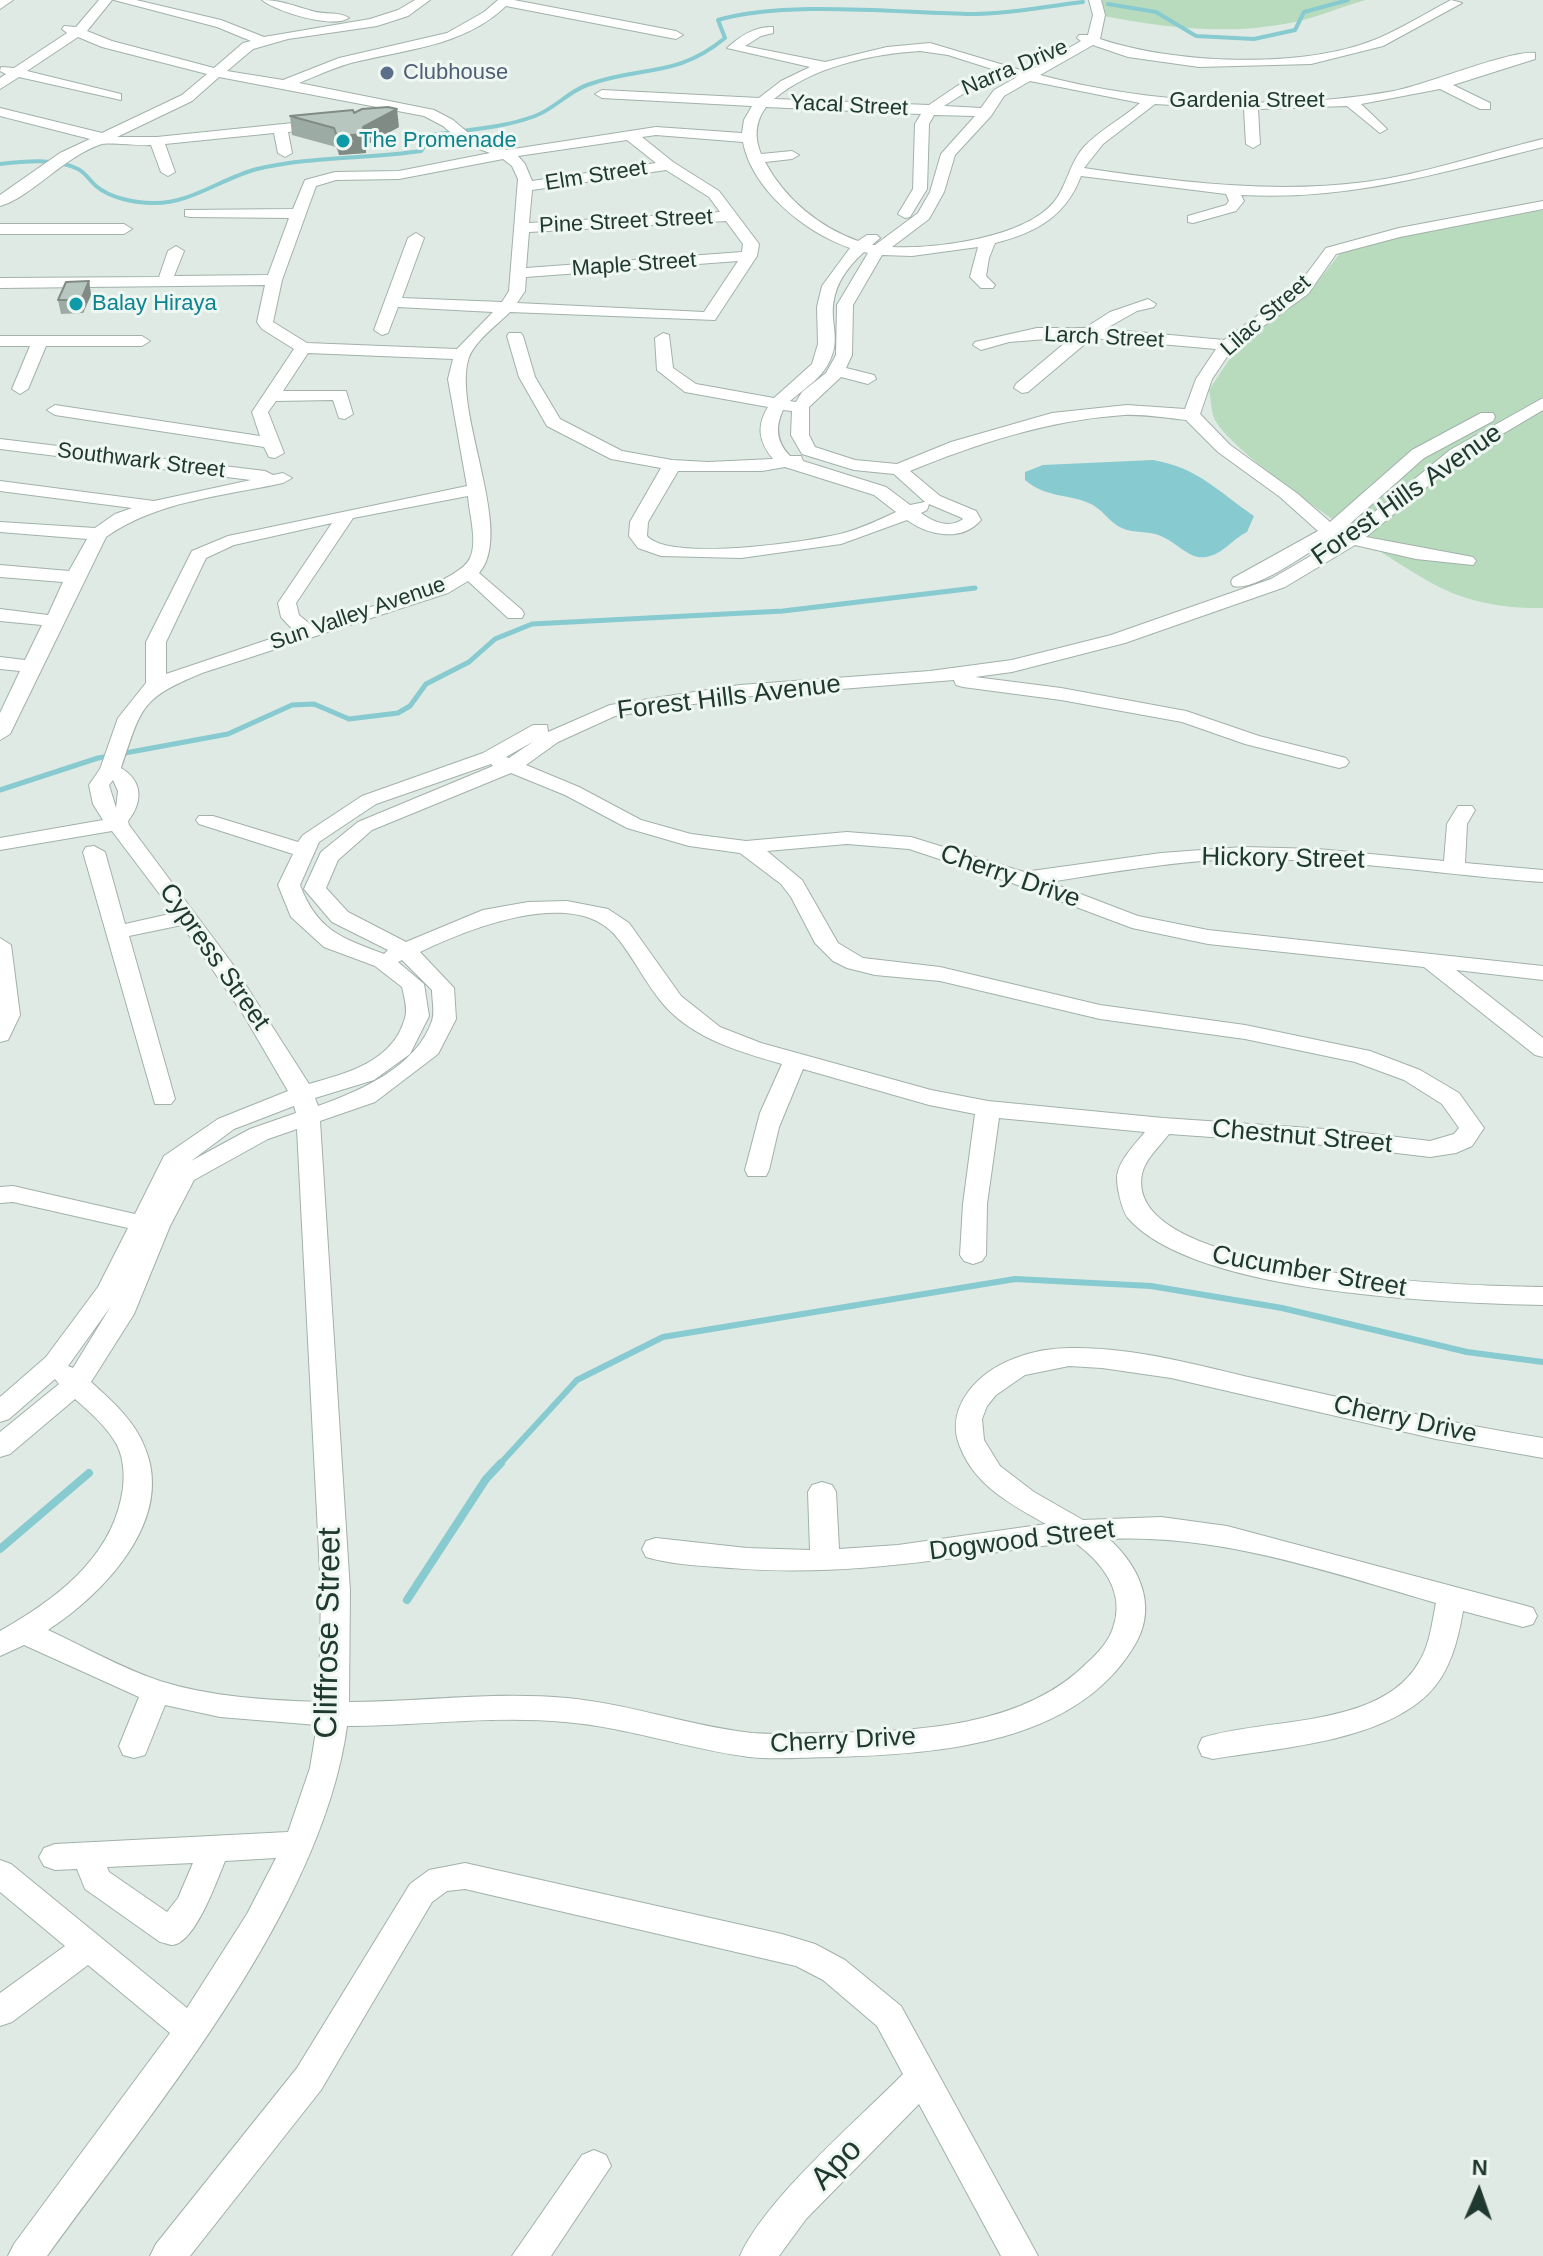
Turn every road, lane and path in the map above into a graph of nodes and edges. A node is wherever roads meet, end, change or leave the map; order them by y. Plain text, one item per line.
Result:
1 (7, 0) edge
2 (92, 0) edge
3 (106, 0) edge
4 (120, 0) edge
5 (268, 0) edge
6 (424, 0) edge
7 (1095, 0) edge
8 (505, 1) edge
9 (1456, 3) dead end
10 (0, 5) edge
11 (388, 18) junction
12 (74, 30) junction
13 (768, 30) dead end
14 (676, 35) dead end
15 (1091, 37) junction
16 (262, 41) junction
17 (1530, 56) dead end
18 (824, 66) junction
19 (1009, 70) junction
20 (8, 72) edge
21 (217, 73) junction
22 (1031, 76) junction
23 (1440, 83) junction
24 (285, 84) junction
25 (0, 85) edge
26 (602, 94) dead end
27 (116, 97) dead end
28 (1151, 100) junction
29 (1349, 100) junction
30 (763, 104) junction
31 (1251, 106) junction
32 (1485, 106) dead end
33 (419, 110) junction
34 (0, 112) edge
35 (930, 112) junction
36 (986, 113) junction
37 (387, 119) edge
38 (341, 123) edge
39 (280, 128) junction
40 (1380, 129) dead end
41 (629, 134) junction
42 (101, 138) junction
43 (749, 138) junction
44 (157, 141) junction
45 (1543, 143) edge
46 (1253, 144) dead end
47 (285, 153) dead end
48 (506, 154) junction
49 (792, 155) dead end
50 (754, 159) junction
51 (668, 165) junction
52 (1076, 171) junction
53 (168, 172) dead end
54 (524, 187) junction
55 (1232, 192) junction
56 (0, 202) edge
57 (1543, 205) edge
58 (190, 213) dead end
59 (297, 214) junction
60 (730, 216) junction
61 (1193, 219) dead end
62 (522, 228) junction
63 (0, 229) edge
64 (124, 229) dead end
65 (416, 238) dead end
66 (989, 241) junction
67 (860, 247) junction
68 (176, 251) dead end
69 (877, 251) junction
70 (749, 256) junction
71 (519, 273) junction
72 (274, 280) junction
73 (165, 281) junction
74 (0, 283) edge
75 (987, 285) dead end
76 (391, 302) junction
77 (1148, 304) dead end
78 (507, 307) junction
79 (382, 330) dead end
80 (1088, 334) junction
81 (515, 336) dead end
82 (663, 338) dead end
83 (0, 341) edge
84 (40, 341) junction
85 (142, 341) dead end
86 (981, 345) dead end
87 (1227, 345) junction
88 (303, 348) junction
89 (462, 354) junction
90 (836, 370) junction
91 (868, 379) dead end
92 (1022, 388) dead end
93 (20, 389) dead end
94 (1543, 389) edge
95 (270, 396) junction
96 (1521, 399) junction
97 (1543, 403) edge
98 (778, 404) junction
99 (801, 407) junction
100 (55, 410) dead end
101 (345, 414) dead end
102 (1191, 415) junction
103 (273, 443) junction
104 (0, 444) edge
105 (817, 455) junction
106 (787, 462) junction
107 (672, 465) junction
108 (870, 467) junction
109 (903, 474) junction
110 (283, 478) junction
111 (848, 481) junction
112 (0, 486) edge
113 (476, 489) junction
114 (880, 491) junction
115 (934, 500) junction
116 (155, 506) junction
117 (907, 513) junction
118 (347, 514) junction
119 (0, 527) edge
120 (1331, 531) junction
121 (99, 534) junction
122 (1353, 539) junction
123 (1467, 561) dead end
124 (0, 571) edge
125 (469, 573) junction
126 (75, 577) junction
127 (515, 614) dead end
128 (0, 615) edge
129 (55, 621) junction
130 (307, 632) junction
131 (0, 663) edge
132 (32, 667) junction
133 (925, 671) junction
134 (156, 685) junction
135 (5, 711) edge
136 (0, 734) edge
137 (114, 757) junction
138 (490, 757) junction
139 (1339, 762) dead end
140 (511, 766) junction
141 (1465, 810) dead end
142 (206, 820) dead end
143 (118, 822) junction
144 (0, 846) edge
145 (746, 847) junction
146 (305, 851) junction
147 (94, 852) dead end
148 (1454, 869) junction
149 (1543, 876) edge
150 (1023, 879) junction
151 (188, 917) junction
152 (118, 932) junction
153 (0, 945) edge
154 (405, 950) junction
155 (383, 961) junction
156 (1430, 961) junction
157 (1543, 973) edge
158 (0, 1035) edge
159 (1543, 1050) edge
160 (796, 1059) junction
161 (163, 1099) dead end
162 (306, 1104) junction
163 (988, 1109) junction
164 (1163, 1126) junction
165 (757, 1170) dead end
166 (0, 1195) edge
167 (140, 1223) junction
168 (973, 1255) dead end
169 (1543, 1296) edge
170 (55, 1364) junction
171 (76, 1384) junction
172 (0, 1412) edge
173 (0, 1447) edge
174 (1543, 1448) edge
175 (822, 1492) dead end
176 (1080, 1530) junction
177 (656, 1549) dead end
178 (825, 1561) junction
179 (1451, 1597) junction
180 (1523, 1616) dead end
181 (12, 1638) edge
182 (156, 1691) junction
183 (332, 1714) junction
184 (134, 1746) dead end
185 (1213, 1747) dead end
186 (297, 1844) junction
187 (215, 1848) junction
188 (88, 1856) junction
189 (55, 1857) dead end
190 (0, 1873) edge
191 (89, 1946) junction
192 (0, 2012) edge
193 (189, 2029) junction
194 (921, 2079) junction
195 (594, 2166) dead end
196 (26, 2256) edge
197 (168, 2256) edge
198 (530, 2256) edge
199 (758, 2256) edge
200 (1020, 2256) edge

1 - 10 street
2 - 12 street
3 - 12 street
4 - 16 street
5 - 11 street
6 - 11 street
7 - 15 street, Narra Drive
8 - 14 street
8 - 24 street
9 - 15 street
11 - 16 street
12 - 20 street
12 - 21 street
13 - 18 street
15 - 19 street, Narra Drive
15 - 22 street, Narra Drive
16 - 21 street
17 - 23 street, Gardenia Street
18 - 19 street, Gardenia Street
18 - 30 street
19 - 22 street, Gardenia Street
19 - 35 street, Narra Drive
20 - 25 street
20 - 27 street
21 - 24 street
21 - 42 street
22 - 28 street, Gardenia Street
22 - 36 street, Narra Drive
23 - 29 street, Gardenia Street
23 - 32 street
24 - 33 street
26 - 30 street, Yacal Street
28 - 31 street, Gardenia Street
28 - 52 street
29 - 31 street, Gardenia Street
29 - 40 street
30 - 35 street, Yacal Street
30 - 43 street
31 - 46 street
33 - 37 street
33 - 48 street
34 - 42 street
35 - 36 street, Yacal Street
35 - 67 street
36 - 69 street, Narra Drive
38 - 39 street
39 - 44 street
39 - 47 street
41 - 43 street
41 - 48 street
41 - 51 street
42 - 44 street
42 - 56 street
43 - 50 street
44 - 53 street
45 - 55 street
48 - 54 street
48 - 59 street
49 - 50 street
50 - 67 street
51 - 54 street, Elm Street
51 - 60 street
52 - 55 street
52 - 66 street
54 - 62 street
55 - 61 street
57 - 87 street, Lilac Street
58 - 59 street
59 - 72 street
60 - 62 street, Pine Street Street
60 - 70 street
62 - 71 street
63 - 64 street
65 - 76 street
66 - 69 street
66 - 75 street
67 - 69 street
67 - 98 street
68 - 73 street
69 - 90 street, Narra Drive
70 - 71 street, Maple Street
70 - 78 street
71 - 78 street
72 - 73 street
72 - 88 street
73 - 74 street
76 - 78 street
76 - 79 street
77 - 80 street
78 - 89 street
80 - 86 street, Larch Street
80 - 87 street, Larch Street
80 - 92 street
81 - 107 street
82 - 98 street
83 - 84 street
84 - 85 street
84 - 93 street
87 - 102 street, Lilac Street
88 - 89 street
88 - 95 street
89 - 113 street, Sun Valley Avenue
90 - 91 street
90 - 99 street
94 - 96 street, Forest Hills Avenue
95 - 101 street
95 - 103 street
96 - 97 street
96 - 120 street, Forest Hills Avenue
97 - 122 street, Forest Hills Avenue
98 - 99 street
98 - 106 street
99 - 105 street
100 - 103 street
102 - 109 street
102 - 120 street
103 - 110 street
104 - 110 street, Southwark Street
105 - 106 street
105 - 108 street
106 - 107 street
106 - 111 street
107 - 117 street
108 - 109 street
108 - 111 street
109 - 114 street
109 - 115 street
110 - 116 street
111 - 114 street
112 - 116 street
113 - 118 street
113 - 125 street, Sun Valley Avenue
114 - 117 street
115 - 117 street
115 - 117 street
116 - 121 street
118 - 130 street
118 - 134 street
119 - 121 street
120 - 122 street
120 - 133 street, Forest Hills Avenue
121 - 126 street
122 - 123 street
122 - 133 street, Forest Hills Avenue
124 - 126 street
125 - 127 street
125 - 130 street, Sun Valley Avenue
126 - 129 street
128 - 129 street
129 - 132 street
130 - 134 street, Sun Valley Avenue
131 - 132 street
132 - 135 street
133 - 138 street, Forest Hills Avenue
133 - 139 street
133 - 140 street, Forest Hills Avenue
134 - 137 street
135 - 136 street
137 - 143 street
137 - 143 street
138 - 140 street, Cherry Drive
138 - 146 street, Forest Hills Avenue
140 - 145 street, Cherry Drive
140 - 154 street, Forest Hills Avenue
141 - 148 street
142 - 146 street
143 - 144 street
143 - 151 street, Cypress Street
145 - 150 street, Cherry Drive
145 - 164 street, Chestnut Street
146 - 155 street, Forest Hills Avenue
147 - 152 street
148 - 149 street, Hickory Street
148 - 150 street, Hickory Street
150 - 156 street, Cherry Drive
151 - 152 street
151 - 162 street, Cypress Street
152 - 161 street
153 - 158 street
154 - 155 street, Chestnut Street
154 - 160 street, Chestnut Street
154 - 162 street, Forest Hills Avenue
155 - 162 street, Forest Hills Avenue
156 - 157 street, Cherry Drive
156 - 159 street
160 - 163 street, Chestnut Street
160 - 165 street
162 - 167 street, Forest Hills Avenue
162 - 171 street, Forest Hills Avenue
162 - 183 street, Cliffrose Street
163 - 164 street, Chestnut Street
163 - 168 street
164 - 169 street, Cucumber Street
166 - 167 street
167 - 170 street, Forest Hills Avenue
170 - 171 street
170 - 172 street, Forest Hills Avenue
171 - 173 street, Forest Hills Avenue
171 - 181 street
174 - 176 street, Cherry Drive
175 - 178 street
176 - 178 street, Dogwood Street
176 - 179 street, Dogwood Street
176 - 183 street, Cherry Drive
177 - 178 street, Dogwood Street
179 - 180 street, Dogwood Street
179 - 185 street
181 - 182 street, Cherry Drive
182 - 183 street, Cherry Drive
182 - 184 street
183 - 186 street, Cliffrose Street
186 - 187 street
186 - 193 street, Cliffrose Street
187 - 188 street
187 - 188 street
188 - 189 street
190 - 191 street
191 - 192 street
191 - 193 street
193 - 196 street, Cliffrose Street
194 - 197 street
194 - 199 street, Apo
194 - 200 street
195 - 198 street

